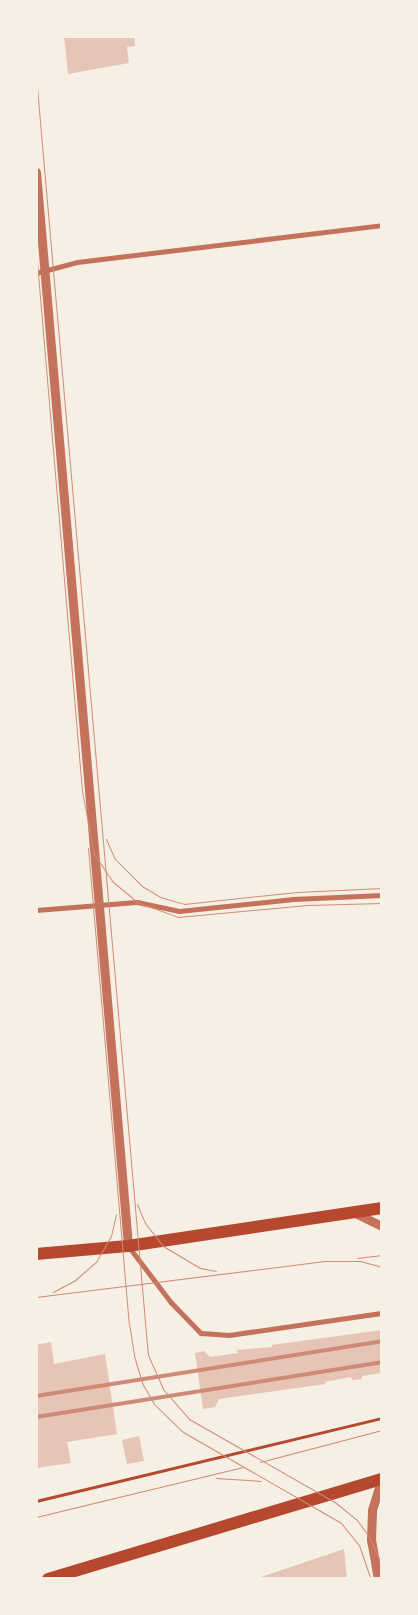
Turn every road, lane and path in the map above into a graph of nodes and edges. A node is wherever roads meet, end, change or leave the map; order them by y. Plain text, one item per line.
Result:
1 (36, 172) edge
2 (382, 225) edge
3 (41, 271) edge
4 (382, 895) edge
5 (99, 905) junction
6 (36, 910) edge
7 (382, 1208) edge
8 (353, 1212) junction
9 (382, 1226) edge
10 (128, 1246) junction
11 (36, 1254) edge
12 (382, 1313) edge
13 (382, 1418) edge
14 (381, 1479) edge
15 (36, 1502) edge
16 (48, 1579) edge
17 (378, 1579) edge

1 - 3 street
2 - 3 street
3 - 5 street
4 - 5 street
5 - 6 street
5 - 10 street
7 - 8 main road
8 - 9 street
8 - 10 main road
10 - 11 main road
10 - 12 street
13 - 15 path
14 - 16 main road
14 - 17 street

